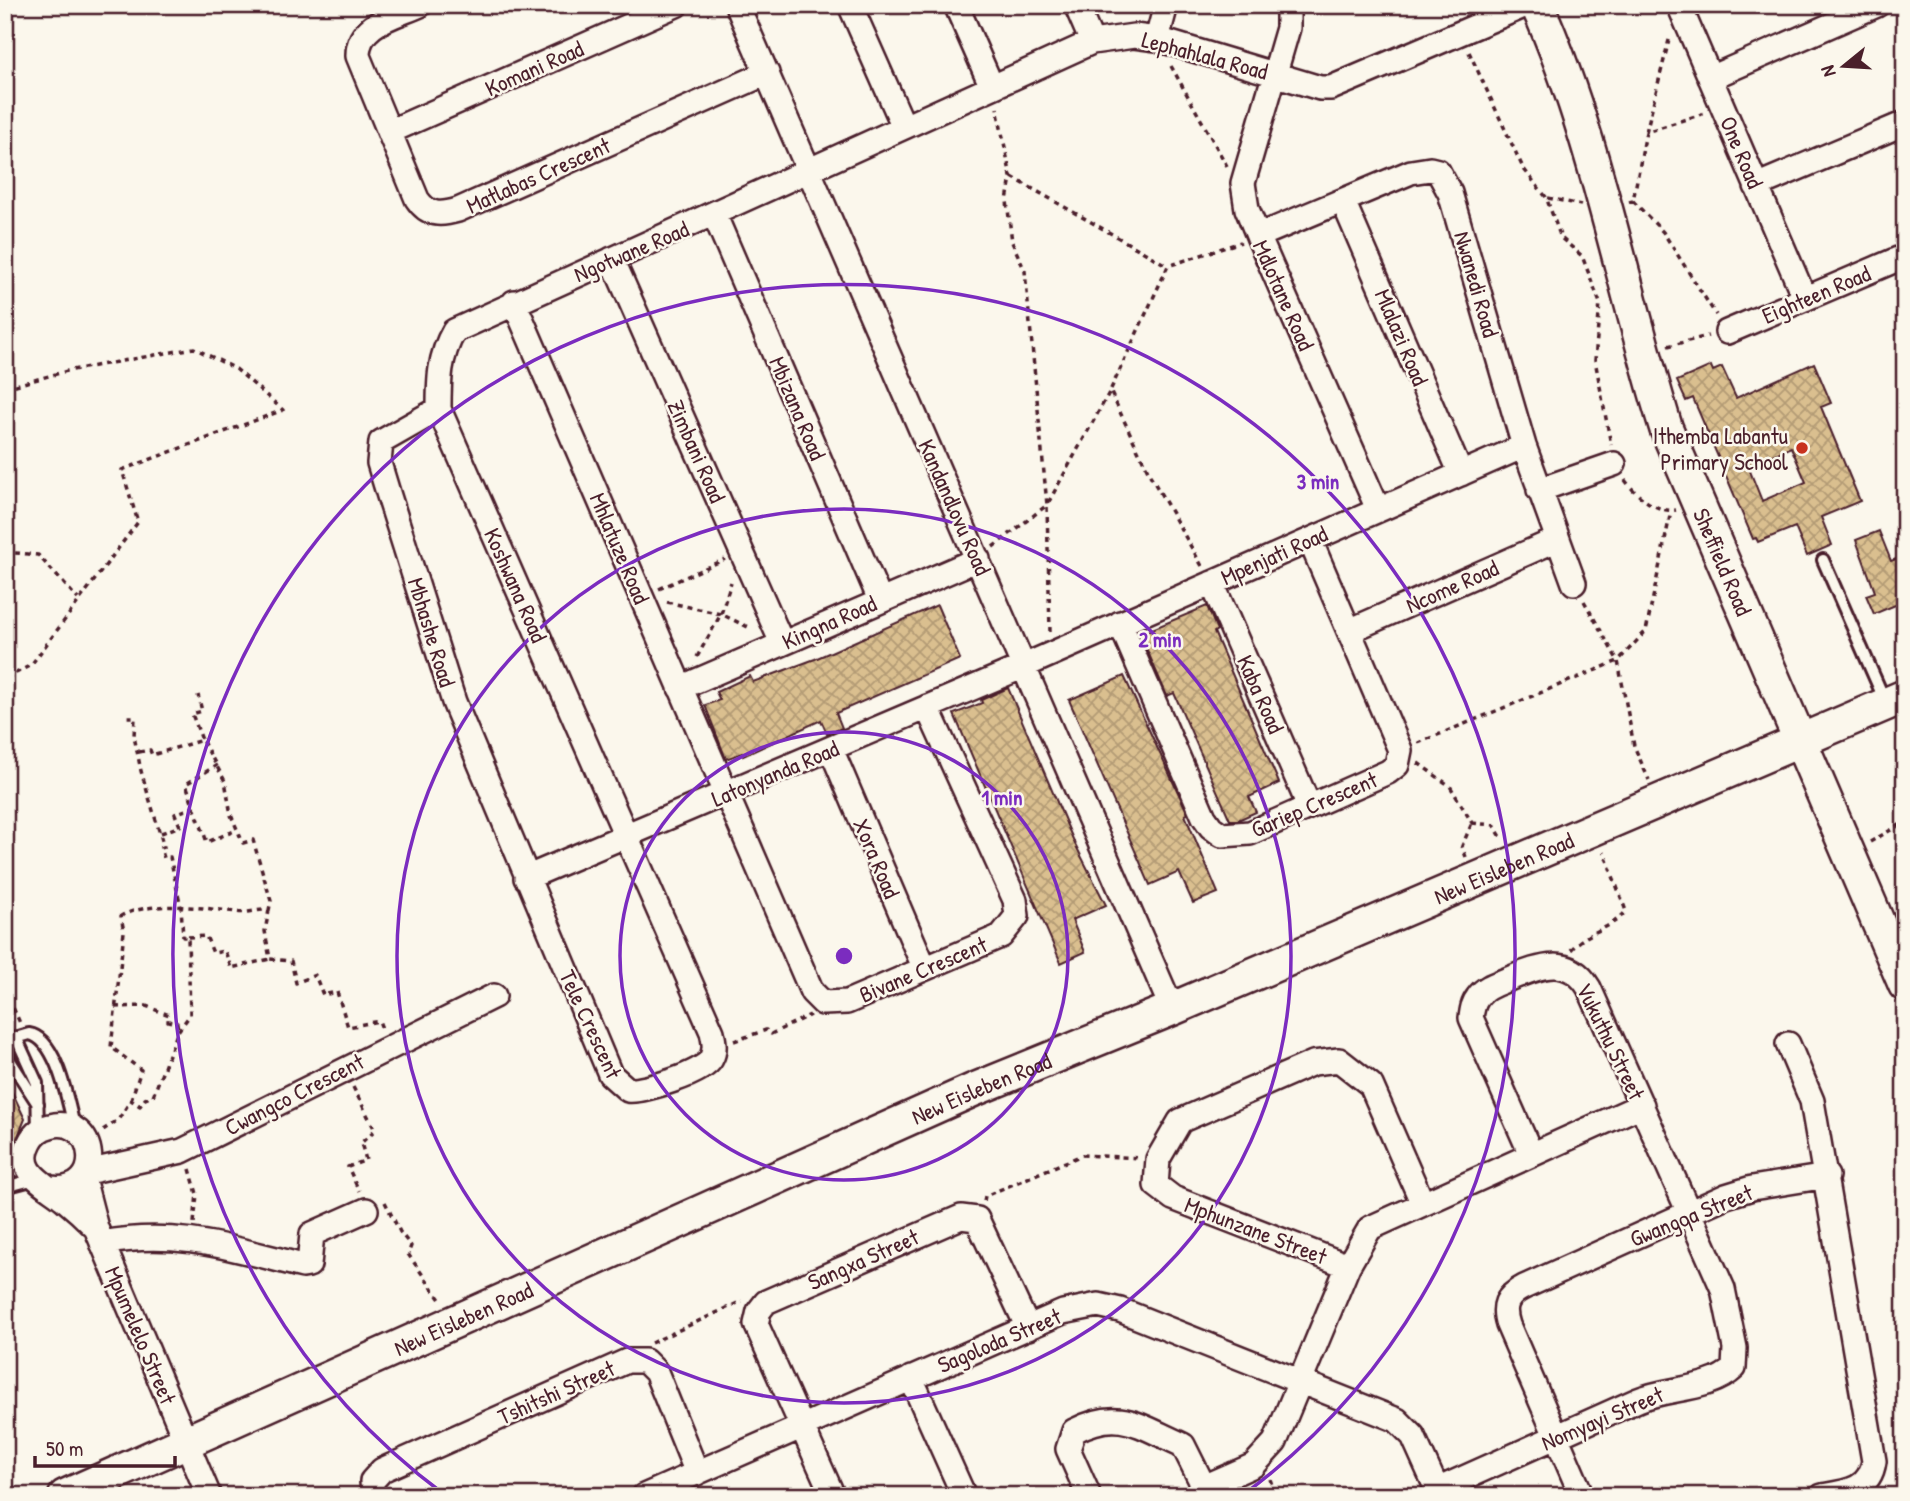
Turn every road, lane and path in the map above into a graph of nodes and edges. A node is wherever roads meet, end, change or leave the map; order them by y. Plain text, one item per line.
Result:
1 (420, 5) edge
2 (676, 5) edge
3 (737, 5) edge
4 (850, 5) edge
5 (956, 5) edge
6 (1076, 5) edge
7 (1166, 5) edge
8 (1288, 5) edge
9 (1526, 5) edge
10 (1537, 5) edge
11 (1877, 5) edge
12 (1482, 14) edge
13 (1682, 14) edge
14 (1460, 35) junction
15 (1157, 39) junction
16 (1092, 42) junction
17 (767, 73) junction
18 (1275, 74) junction
19 (1710, 78) junction
20 (992, 87) junction
21 (1905, 123) edge
22 (904, 127) junction
23 (391, 131) junction
24 (1646, 132) junction
25 (809, 172) junction
26 (1011, 177) junction
27 (1756, 186) junction
28 (1244, 195) junction
29 (1546, 197) junction
30 (1343, 201) junction
31 (1619, 205) junction
32 (715, 216) junction
33 (1258, 236) junction
34 (1905, 256) edge
35 (612, 259) junction
36 (1168, 266) junction
37 (1805, 299) junction
38 (514, 302) junction
39 (453, 331) joint
40 (1727, 331) junction
41 (1643, 353) junction
42 (5, 388) edge
43 (1110, 391) junction
44 (439, 409) junction
45 (1524, 446) junction
46 (1614, 464) junction
47 (1461, 474) junction
48 (1539, 490) junction
49 (1047, 505) junction
50 (1378, 509) junction
51 (1310, 540) junction
52 (1556, 540) junction
53 (5, 552) edge
54 (741, 552) junction
55 (978, 559) junction
56 (1823, 560) dead end
57 (1212, 583) junction
58 (1574, 583) joint
59 (641, 597) junction
60 (78, 600) junction
61 (880, 600) junction
62 (721, 614) junction
63 (1120, 623) junction
64 (1349, 631) junction
65 (782, 643) junction
66 (1051, 654) junction
67 (1618, 661) junction
68 (1024, 666) junction
69 (5, 679) edge
70 (680, 688) junction
71 (198, 695) dead end
72 (1895, 700) edge
73 (927, 707) junction
74 (127, 717) dead end
75 (202, 740) junction
76 (1800, 742) junction
77 (831, 749) junction
78 (1400, 750) junction
79 (139, 752) junction
80 (217, 765) junction
81 (727, 793) junction
82 (1658, 801) junction
83 (1310, 806) junction
84 (194, 807) junction
85 (1905, 821) edge
86 (1472, 823) junction
87 (1594, 827) junction
88 (237, 830) junction
89 (161, 833) junction
90 (625, 836) junction
91 (1847, 854) junction
92 (1515, 861) junction
93 (1475, 877) junction
94 (526, 878) junction
95 (181, 907) junction
96 (270, 910) junction
97 (188, 937) junction
98 (270, 959) junction
99 (1559, 965) junction
100 (924, 967) junction
101 (1905, 985) edge
102 (5, 990) edge
103 (494, 996) dead end
104 (831, 1005) junction
105 (114, 1006) junction
106 (1172, 1009) junction
107 (178, 1031) junction
108 (15, 1037) edge
109 (715, 1044) junction
110 (1788, 1044) dead end
111 (390, 1046) junction
112 (5, 1053) edge
113 (345, 1068) junction
114 (131, 1100) junction
115 (38, 1104) junction
116 (1642, 1105) junction
117 (80, 1134) junction
118 (33, 1139) junction
119 (182, 1151) junction
120 (1531, 1154) junction
121 (1158, 1159) junction
122 (5, 1168) edge
123 (85, 1175) junction
124 (1826, 1176) junction
125 (43, 1184) junction
126 (5, 1187) edge
127 (1422, 1202) junction
128 (366, 1210) junction
129 (1690, 1213) junction
130 (977, 1219) junction
131 (99, 1236) junction
132 (192, 1238) junction
133 (1348, 1266) junction
134 (759, 1311) junction
135 (457, 1322) junction
136 (1028, 1328) junction
137 (645, 1361) junction
138 (911, 1378) junction
139 (1302, 1380) junction
140 (802, 1426) junction
141 (1556, 1436) junction
142 (186, 1443) junction
143 (697, 1473) junction
144 (669, 1491) edge
145 (1203, 1492) edge
146 (1438, 1493) edge
147 (65, 1496) edge
148 (209, 1496) edge
149 (373, 1496) edge
150 (643, 1496) edge
151 (833, 1496) edge
152 (964, 1496) edge
153 (1089, 1496) edge
154 (1582, 1496) edge
155 (1822, 1496) edge

1 - 23 street, Matlabas Crescent
2 - 23 street, Komani Road
3 - 17 street, Kandandlovu Road
4 - 22 street
5 - 20 street
6 - 16 street
7 - 15 street
8 - 18 street, Mdlotane Road
9 - 12 street, Lephahlala Road
10 - 31 main road, Sheffield Road
11 - 19 street
12 - 14 street, Lephahlala Road
13 - 19 street, One Road
13 - 24 path
14 - 18 street, Lephahlala Road
14 - 29 path
15 - 16 street, Lephahlala Road
15 - 18 street, Lephahlala Road
15 - 28 path
16 - 20 street, Lephahlala Road
17 - 23 street, Matlabas Crescent
17 - 25 street, Kandandlovu Road
18 - 28 street, Mdlotane Road
19 - 24 path
19 - 27 street, One Road
20 - 22 street, Lephahlala Road
20 - 26 path
21 - 27 street
22 - 25 street, Lephahlala Road
24 - 31 path
25 - 32 street, Ngotwane Road
25 - 55 street, Kandandlovu Road
26 - 36 path
26 - 49 path
27 - 37 street, One Road
28 - 33 street, Mdlotane Road
29 - 31 path
29 - 46 path
30 - 33 street, Nwanedi Road
30 - 45 street, Nwanedi Road
30 - 47 street, Mlalazi Road
31 - 40 path
31 - 41 main road, Sheffield Road
32 - 35 street, Ngotwane Road
32 - 61 street, Mbizana Road
33 - 36 path
33 - 50 street, Mdlotane Road
34 - 37 street, Eighteen Road
35 - 38 street, Ngotwane Road
35 - 54 street, Zimbani Road
36 - 43 path
37 - 40 street, Eighteen Road
38 - 39 street, Ngotwane Road
38 - 59 street, Mhlatuze Road
39 - 44 street, Koshwana Road
40 - 41 path
41 - 76 main road, Sheffield Road
42 - 60 path
43 - 49 path
43 - 57 path
44 - 90 street, Koshwana Road
44 - 94 street, Mbhashe Road
45 - 47 street, Mpenjati Road
45 - 48 street, Nwanedi Road
46 - 48 street
46 - 67 path
47 - 50 street, Mpenjati Road
48 - 52 street, Nwanedi Road
49 - 55 path
49 - 66 path
50 - 51 street, Mpenjati Road
51 - 57 street, Mpenjati Road
51 - 64 street, Gariep Crescent
52 - 58 street, Nwanedi Road
52 - 64 street, Ncome Road
53 - 60 path
54 - 59 path
54 - 62 path
54 - 65 street, Zimbani Road
55 - 61 street, Kingna Road
55 - 68 street, Kandandlovu Road
56 - 72 lane
57 - 63 street, Mpenjati Road
57 - 83 street, Kaba Road
58 - 67 path
59 - 62 path
59 - 70 street, Mhlatuze Road
60 - 69 path
61 - 65 street, Kingna Road
62 - 65 path
62 - 70 path
63 - 66 street, Mpenjati Road
63 - 83 street, Gariep Crescent
64 - 78 street, Gariep Crescent
65 - 70 street, Kingna Road
66 - 68 street, Mpenjati Road
67 - 78 path
67 - 82 path
68 - 73 street, Latonyanda Road
68 - 106 street, Kandandlovu Road
70 - 81 street, Mhlatuze Road
71 - 75 path
72 - 76 main road, New Eisleben Road
73 - 77 street, Latonyanda Road
73 - 100 street, Bivane Crescent
74 - 79 path
75 - 79 path
75 - 80 path
76 - 82 main road, New Eisleben Road
76 - 91 main road, Sheffield Road
77 - 81 street, Latonyanda Road
77 - 100 street, Xora Road
78 - 83 street, Gariep Crescent
78 - 86 path
79 - 89 path
80 - 84 path
80 - 88 path
81 - 90 street, Latonyanda Road
81 - 104 street, Bivane Crescent
82 - 87 main road, New Eisleben Road
84 - 88 path
84 - 89 path
85 - 91 path
86 - 92 path
86 - 93 path
87 - 92 main road, New Eisleben Road
87 - 99 path
88 - 96 path
89 - 95 path
90 - 94 street, Latonyanda Road
90 - 109 street
91 - 101 main road, Sheffield Road
92 - 93 main road, New Eisleben Road
93 - 106 main road, New Eisleben Road
94 - 109 street, Tele Crescent
95 - 96 path
95 - 97 path
95 - 105 path
96 - 98 path
97 - 98 path
97 - 107 path
98 - 111 path
99 - 116 street, Vukuthu Street
99 - 120 street, Vukuthu Street
100 - 104 street, Bivane Crescent
102 - 108 path
103 - 111 street, Cwangco Crescent
104 - 109 path
105 - 107 path
105 - 114 path
106 - 135 main road, New Eisleben Road
107 - 114 path
108 - 115 lane
108 - 117 lane
110 - 124 street
111 - 113 street, Cwangco Crescent
112 - 115 lane
113 - 119 street, Cwangco Crescent
113 - 128 path
114 - 117 path
115 - 118 lane
116 - 120 street
116 - 129 street, Vukuthu Street
117 - 118 street
117 - 123 street
118 - 122 lane
118 - 125 street
119 - 123 street, Cwangco Crescent
119 - 132 path
120 - 127 street
121 - 127 street
121 - 130 path
121 - 133 street, Mphunzane Street
123 - 125 street
123 - 131 street, Mpumelelo Street
124 - 129 street, Gwangqa Street
124 - 155 street
125 - 126 lane
125 - 131 street, Mpumelelo Street
127 - 133 street
128 - 132 street
128 - 135 path
129 - 141 street, Gwangqa Street
129 - 141 street, Nomyayi Street
130 - 134 street, Sangxa Street
130 - 136 street
131 - 132 street
131 - 142 street, Mpumelelo Street
133 - 139 street
134 - 137 path
134 - 140 street
135 - 142 main road, New Eisleben Road
136 - 138 street, Sagoloda Street
136 - 139 street, Sagoloda Street
137 - 143 street, Tshitshi Street
137 - 149 street, Tshitshi Street
138 - 140 street, Sagoloda Street
138 - 152 street
139 - 145 street
139 - 146 street, Sagoloda Street
140 - 143 street, Sagoloda Street
140 - 151 street
141 - 146 street, Nomyayi Street
141 - 154 street, Gwangqa Street
142 - 147 main road, New Eisleben Road
142 - 148 street, Mpumelelo Street
143 - 144 street, Sagoloda Street
144 - 150 street, Sagoloda Street
145 - 153 street

